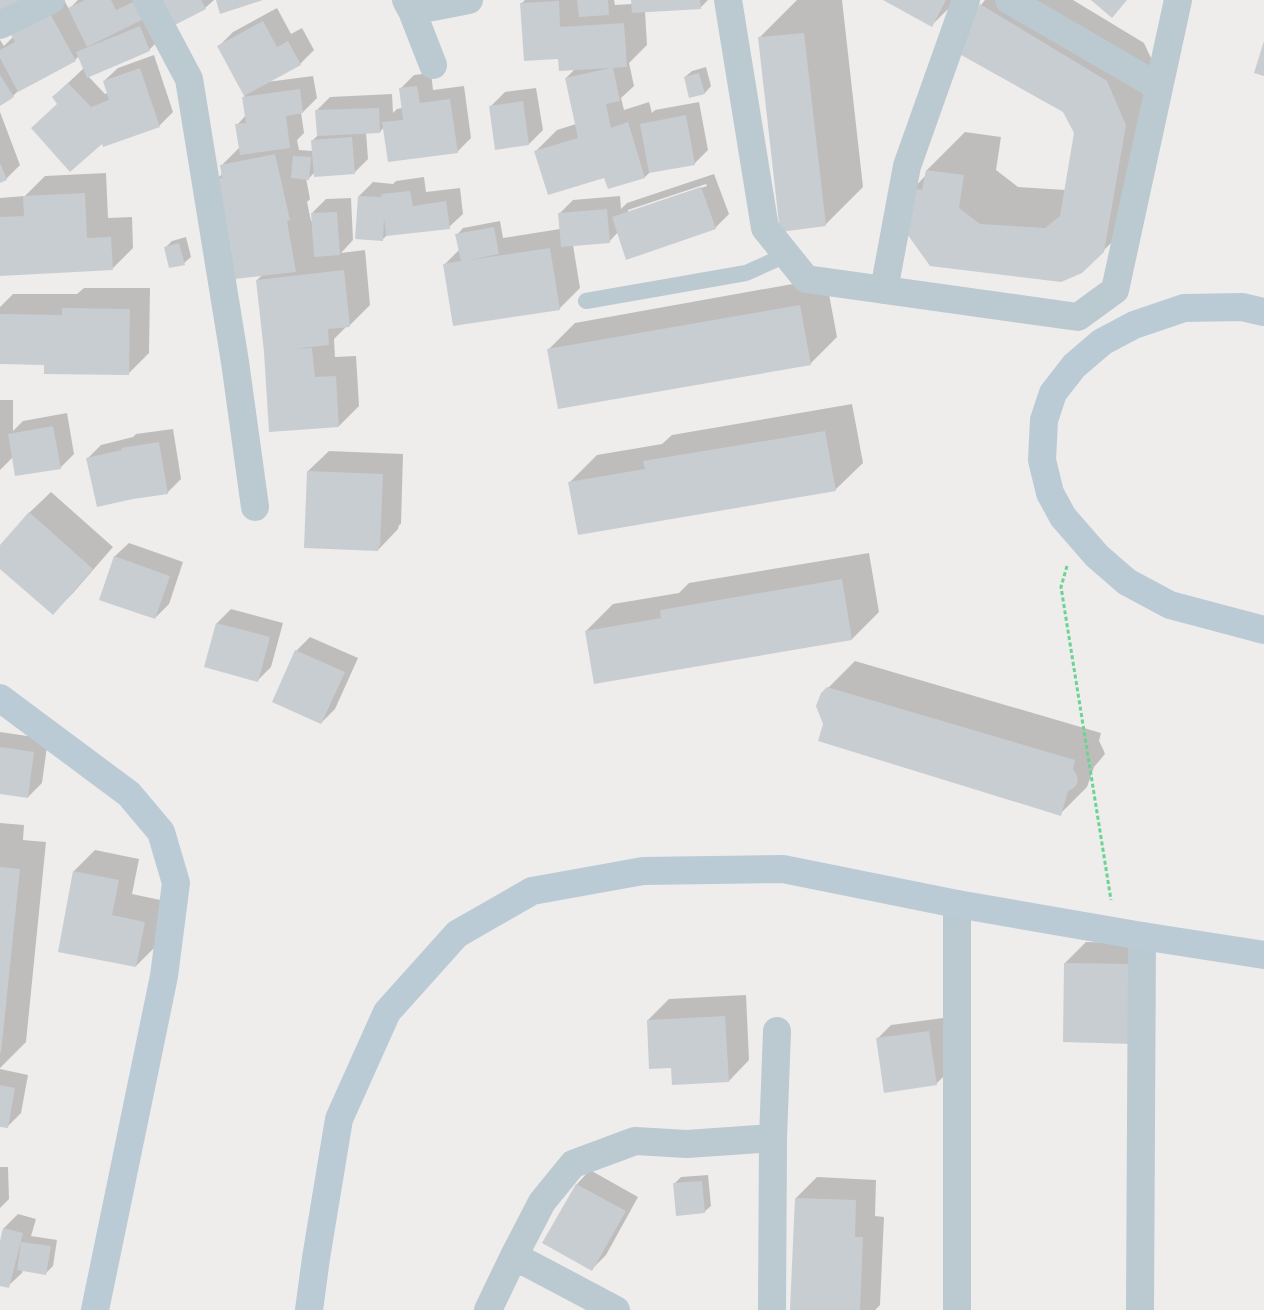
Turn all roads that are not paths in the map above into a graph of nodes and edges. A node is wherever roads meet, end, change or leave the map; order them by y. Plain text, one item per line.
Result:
1 (51, 0) edge
2 (148, 0) edge
3 (469, 0) edge
4 (728, 0) edge
5 (966, 0) edge
6 (1009, 0) edge
7 (1178, 0) edge
8 (409, 5) edge
9 (0, 25) edge
10 (433, 65) dead end
11 (1159, 87) junction
12 (786, 255) junction
13 (884, 290) junction
14 (586, 301) dead end
15 (1264, 312) edge
16 (255, 507) dead end
17 (1264, 630) edge
18 (0, 698) edge
19 (957, 904) junction
20 (1129, 934) junction
21 (1264, 955) edge
22 (777, 1031) dead end
23 (773, 1138) junction
24 (514, 1256) junction
25 (95, 1310) edge
26 (309, 1310) edge
27 (488, 1310) edge
28 (616, 1310) edge
29 (772, 1310) edge
30 (957, 1310) edge
31 (1140, 1310) edge

1 - 9 street
2 - 16 street
3 - 8 street
4 - 12 street
5 - 13 street
6 - 11 street
7 - 11 street
8 - 10 street
11 - 13 street
12 - 13 street
12 - 14 lane
15 - 17 main road
18 - 25 main road
19 - 20 main road
19 - 26 main road
19 - 30 street
20 - 21 main road
20 - 31 street
22 - 23 street
23 - 24 street
23 - 29 street
24 - 27 street
24 - 28 street

